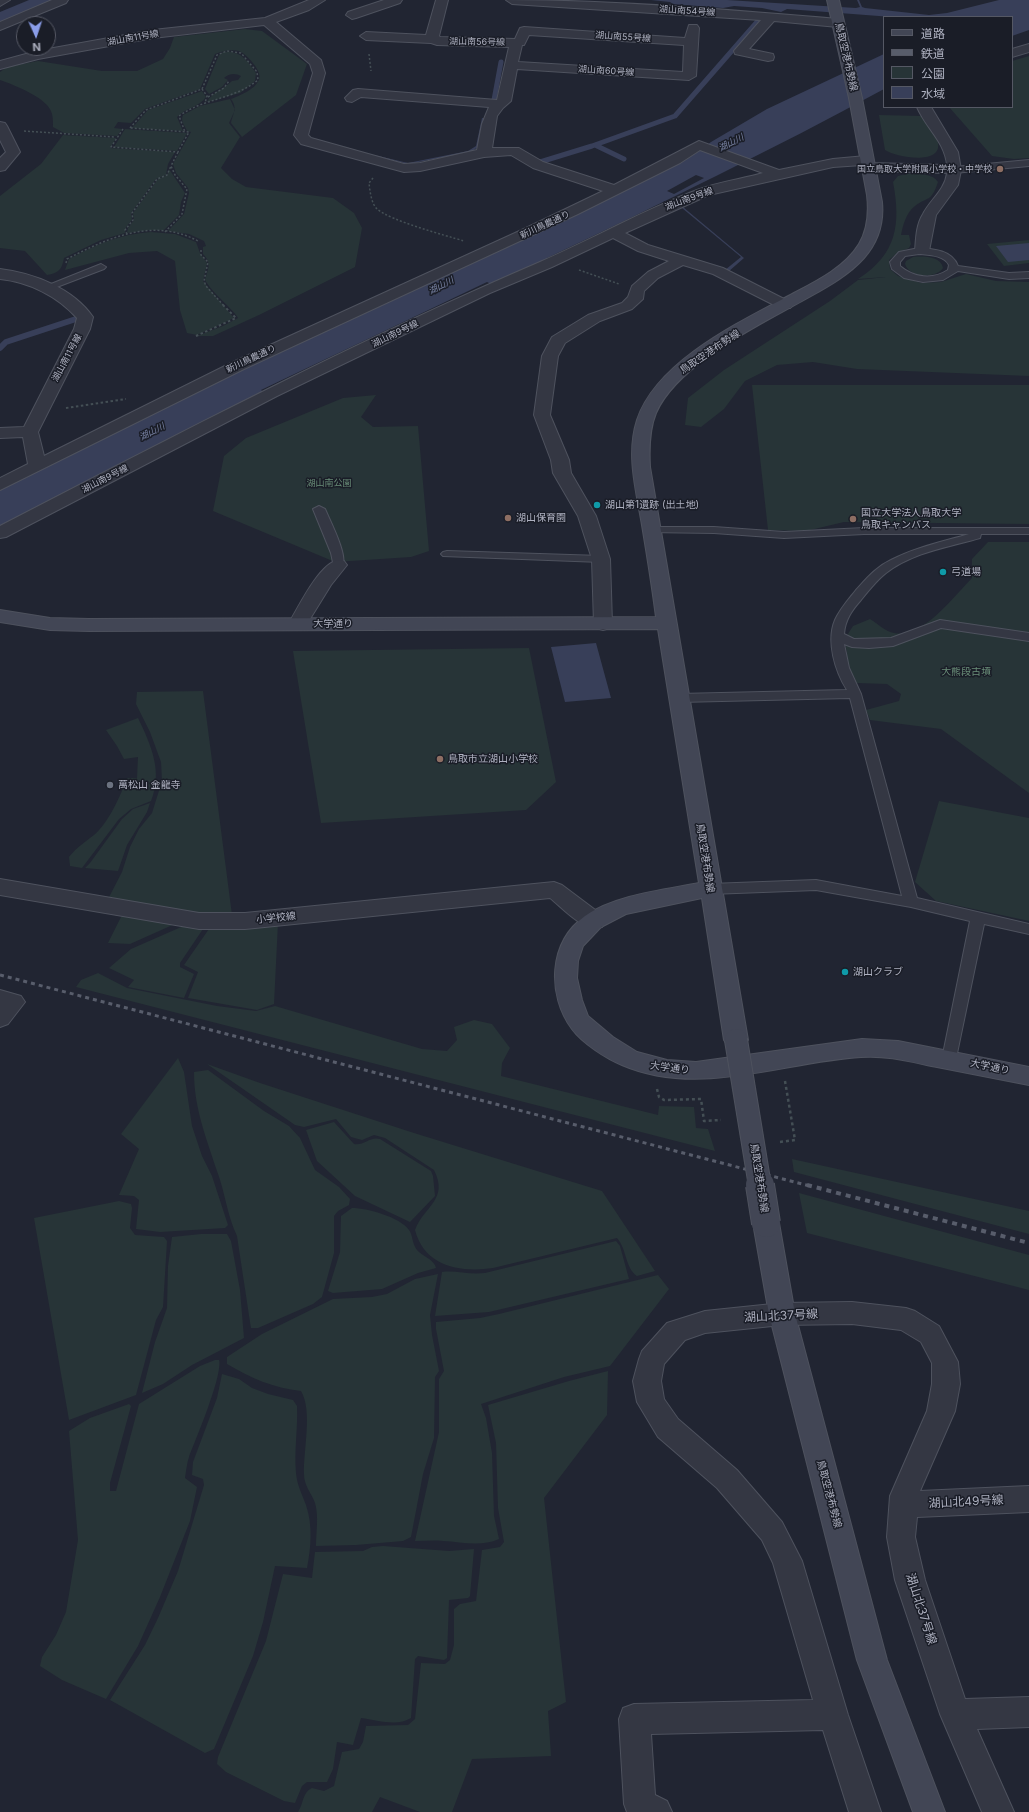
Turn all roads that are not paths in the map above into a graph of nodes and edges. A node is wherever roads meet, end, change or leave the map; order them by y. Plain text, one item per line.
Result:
1 (4, 0) edge
2 (62, 0) edge
3 (319, 0) edge
4 (396, 0) edge
5 (442, 0) edge
6 (512, 0) edge
7 (834, 0) edge
8 (534, 1) junction
9 (0, 2) edge
10 (694, 11) junction
11 (352, 15) dead end
12 (770, 18) junction
13 (267, 21) junction
14 (838, 22) junction
15 (0, 26) edge
16 (524, 31) junction
17 (366, 36) dead end
18 (433, 39) junction
19 (691, 42) junction
20 (516, 43) junction
21 (1029, 48) edge
22 (1013, 53) edge
23 (768, 57) dead end
24 (0, 65) edge
25 (511, 65) junction
26 (352, 98) dead end
27 (497, 104) junction
28 (925, 108) edge
29 (1, 128) edge
30 (484, 153) junction
31 (866, 163) junction
32 (1029, 163) edge
33 (0, 167) edge
34 (954, 170) junction
35 (778, 174) junction
36 (615, 190) junction
37 (612, 232) junction
38 (922, 251) junction
39 (683, 259) junction
40 (100, 267) dead end
41 (954, 268) junction
42 (0, 274) edge
43 (1029, 275) edge
44 (44, 287) junction
45 (785, 305) junction
46 (30, 432) junction
47 (0, 433) edge
48 (37, 466) junction
49 (0, 485) edge
50 (319, 508) dead end
51 (651, 530) junction
52 (996, 531) junction
53 (1029, 531) edge
54 (0, 533) edge
55 (447, 554) dead end
56 (601, 559) junction
57 (338, 565) joint
58 (0, 616) edge
59 (298, 623) junction
60 (666, 623) junction
61 (603, 624) junction
62 (838, 636) junction
63 (1029, 637) edge
64 (855, 694) junction
65 (679, 698) junction
66 (0, 887) edge
67 (710, 889) junction
68 (911, 902) junction
69 (978, 918) junction
70 (594, 921) junction
71 (1029, 929) edge
72 (0, 999) edge
73 (0, 1018) edge
74 (950, 1059) junction
75 (1029, 1076) edge
76 (782, 1314) junction
77 (1029, 1498) edge
78 (903, 1505) junction
79 (1029, 1712) edge
80 (955, 1714) junction
81 (833, 1715) junction
82 (656, 1812) edge
83 (864, 1812) edge
84 (929, 1812) edge
85 (998, 1812) edge

1 - 9 street
2 - 15 street
3 - 13 street
4 - 11 street
5 - 18 street
6 - 8 street, 湖山南54号線
7 - 14 main road, 鳥取空港布勢線
8 - 10 street, 湖山南54号線
8 - 16 street, 湖山南56号線
10 - 12 street, 湖山南54号線
10 - 19 street
12 - 14 street, 湖山南54号線
12 - 23 street
13 - 24 street, 湖山南11号線
13 - 30 street
14 - 31 main road, 鳥取空港布勢線
16 - 19 street, 湖山南55号線
16 - 20 street, 湖山南56号線
17 - 18 street, 湖山南56号線
18 - 20 street, 湖山南56号線
19 - 25 street, 湖山南60号線
20 - 25 street
21 - 22 street
25 - 27 street
26 - 27 street
27 - 30 street
28 - 34 street
29 - 33 street
30 - 36 street
31 - 34 street, 湖山南9号線
31 - 35 street, 湖山南9号線
31 - 45 main road, 鳥取空港布勢線
32 - 34 lane
34 - 38 street
35 - 36 street
35 - 37 street, 湖山南9号線
36 - 48 street, 新川鳥農通り
37 - 39 street
37 - 54 street, 湖山南9号線
38 - 41 lane
38 - 41 lane
39 - 45 street
39 - 56 street
40 - 44 lane
41 - 43 lane
42 - 44 street, 湖山南11号線
44 - 46 street, 湖山南11号線
45 - 51 main road, 鳥取空港布勢線
46 - 47 street
46 - 48 street
48 - 49 street, 新川鳥農通り
50 - 57 lane
51 - 52 lane
51 - 60 main road, 鳥取空港布勢線
52 - 53 lane
52 - 62 lane
55 - 56 lane
56 - 61 street
57 - 59 street
58 - 59 main road, 大学通り
59 - 61 main road, 大学通り
60 - 61 main road, 大学通り
60 - 65 main road, 鳥取空港布勢線
62 - 63 lane
62 - 64 lane
64 - 65 lane
64 - 68 lane
65 - 67 main road, 鳥取空港布勢線
66 - 70 street, 小学校線
67 - 68 lane
67 - 70 main road, 大学通り
67 - 76 main road, 鳥取空港布勢線, bridge
68 - 69 lane
69 - 71 lane
69 - 74 lane
70 - 74 main road, 大学通り
72 - 73 street
74 - 75 main road, 大学通り
76 - 78 street, 湖山北37号線
76 - 81 street, 湖山北37号線
76 - 84 main road, 鳥取空港布勢線
77 - 78 street, 湖山北49号線
78 - 80 street, 湖山北37号線
79 - 80 street
80 - 85 street, 湖山北37号線
81 - 82 street
81 - 83 street, 湖山北37号線

